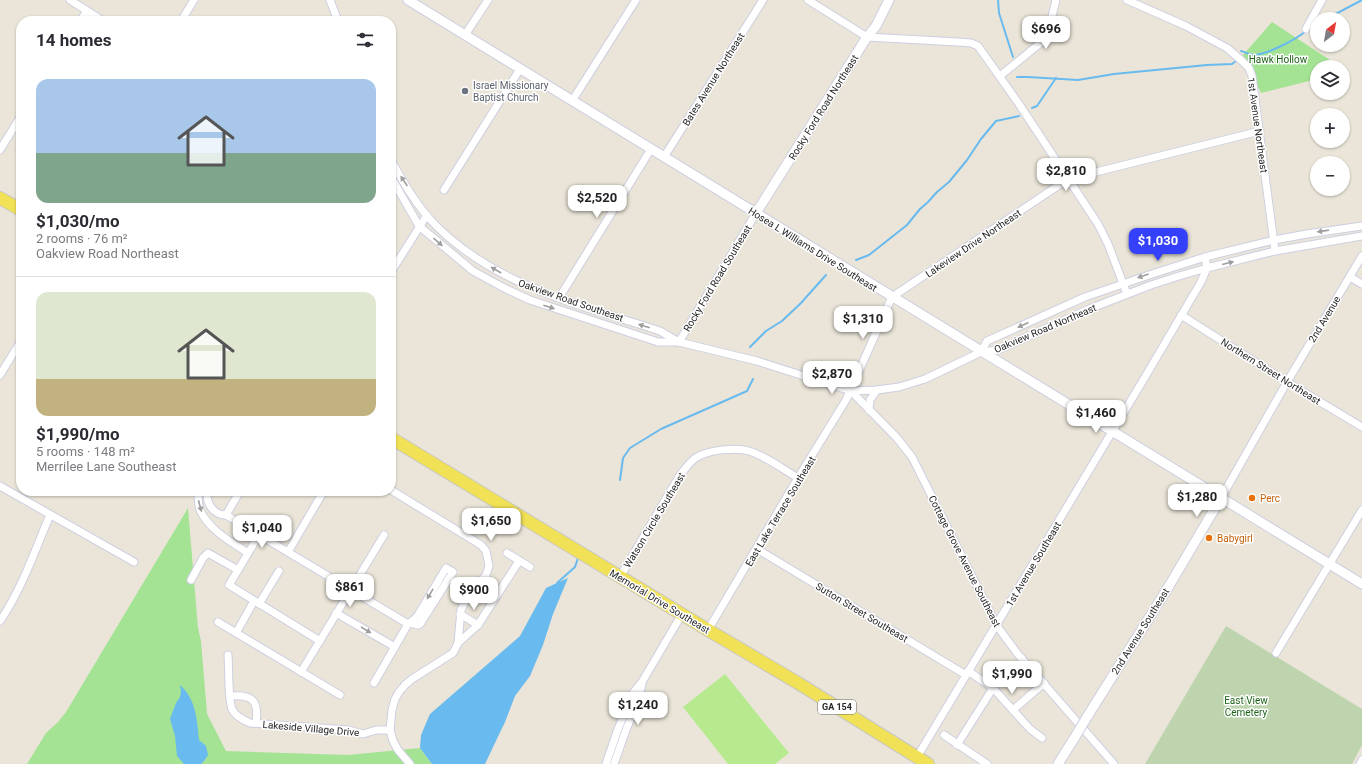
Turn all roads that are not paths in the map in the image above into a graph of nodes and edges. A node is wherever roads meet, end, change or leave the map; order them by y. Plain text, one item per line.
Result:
1 (70, 0) edge
2 (194, 0) edge
3 (330, 0) edge
4 (408, 0) edge
5 (488, 0) edge
6 (763, 0) edge
7 (808, 0) edge
8 (889, 0) edge
9 (1056, 0) edge
10 (1127, 0) edge
11 (1322, 0) edge
12 (632, 1) edge
13 (87, 11) junction
14 (84, 16) edge
15 (95, 16) edge
16 (184, 16) edge
17 (336, 16) edge
18 (1306, 29) dead end
19 (465, 35) junction
20 (867, 37) junction
21 (520, 69) junction
22 (1000, 76) junction
23 (572, 101) junction
24 (16, 124) edge
25 (1260, 131) junction
26 (651, 149) junction
27 (0, 150) edge
28 (664, 157) junction
29 (396, 168) edge
30 (1068, 179) junction
31 (396, 186) edge
32 (444, 190) dead end
33 (0, 198) edge
34 (16, 207) edge
35 (756, 213) junction
36 (427, 215) junction
37 (419, 226) junction
38 (1362, 226) edge
39 (1362, 236) edge
40 (1274, 240) junction
41 (1275, 251) junction
42 (1362, 256) edge
43 (1205, 257) junction
44 (396, 264) edge
45 (1207, 268) junction
46 (1350, 277) junction
47 (1123, 283) junction
48 (1362, 284) edge
49 (1128, 294) junction
50 (892, 297) junction
51 (559, 298) junction
52 (1181, 315) junction
53 (679, 342) junction
54 (16, 349) edge
55 (981, 352) junction
56 (0, 375) edge
57 (1286, 382) junction
58 (877, 390) junction
59 (851, 391) junction
60 (869, 410) junction
61 (1362, 427) edge
62 (1112, 432) junction
63 (396, 441) edge
64 (798, 478) junction
65 (0, 486) edge
66 (396, 493) edge
67 (16, 495) edge
68 (17, 496) edge
69 (199, 496) edge
70 (207, 496) edge
71 (237, 496) edge
72 (321, 496) edge
73 (1221, 498) junction
74 (1362, 510) edge
75 (214, 512) junction
76 (50, 515) junction
77 (226, 515) junction
78 (207, 519) junction
79 (259, 535) junction
80 (384, 535) dead end
81 (757, 549) junction
82 (288, 552) junction
83 (248, 553) junction
84 (507, 553) dead end
85 (519, 561) junction
86 (134, 562) dead end
87 (1330, 564) junction
88 (530, 567) dead end
89 (238, 570) junction
90 (279, 571) dead end
91 (453, 572) dead end
92 (620, 577) junction
93 (191, 580) dead end
94 (1362, 584) edge
95 (350, 590) junction
96 (256, 602) junction
97 (336, 613) junction
98 (460, 614) junction
99 (682, 614) junction
100 (0, 621) edge
101 (218, 622) dead end
102 (409, 624) junction
103 (478, 625) junction
104 (997, 626) junction
105 (708, 630) junction
106 (236, 632) junction
107 (320, 641) junction
108 (458, 643) junction
109 (395, 647) junction
110 (1276, 653) dead end
111 (228, 655) dead end
112 (301, 672) junction
113 (967, 673) junction
114 (642, 682) junction
115 (374, 683) dead end
116 (1044, 683) junction
117 (993, 688) junction
118 (340, 695) dead end
119 (230, 696) junction
120 (1013, 710) junction
121 (256, 723) junction
122 (390, 730) junction
123 (944, 735) dead end
124 (1042, 738) dead end
125 (958, 745) junction
126 (917, 757) junction
127 (1362, 760) edge
128 (410, 764) edge
129 (606, 764) edge
130 (614, 764) edge
131 (928, 764) edge
132 (987, 764) edge
133 (1058, 764) edge
134 (1114, 764) edge
135 (1360, 764) edge

1 - 13 street
2 - 16 street
3 - 17 street
4 - 19 street, Hosea L Williams Drive Southeast
5 - 19 street
6 - 28 street, Bates Avenue Northeast
7 - 20 street
8 - 20 street, Rocky Ford Road Northeast
9 - 22 street
10 - 25 street, 1st Avenue Northeast
11 - 18 street
12 - 23 street
13 - 14 street
13 - 15 street
19 - 21 street, Hosea L Williams Drive Southeast
20 - 22 street
20 - 35 street, Rocky Ford Road Northeast
21 - 23 street, Hosea L Williams Drive Southeast
21 - 32 street
22 - 30 street
23 - 26 street, Hosea L Williams Drive Southeast
24 - 27 street
25 - 30 street, Lakeview Drive Northeast
25 - 40 street, 1st Avenue Northeast
26 - 28 street, Hosea L Williams Drive Southeast
26 - 51 street
28 - 35 street, Hosea L Williams Drive Southeast
36 -> 29 street, Oakview Road Southeast
30 - 47 street
30 - 50 street, Lakeview Drive Northeast
31 - 37 street, Oakview Road Southeast
33 - 34 main road
35 - 50 street, Hosea L Williams Drive Southeast
35 - 53 street, Rocky Ford Road Southeast
36 - 37 street
51 -> 36 street, Oakview Road Southeast
37 - 44 street
37 -> 53 street, Oakview Road Southeast
38 -> 40 street, Oakview Road Northeast
39 - 41 street, Oakview Road Northeast
40 - 41 street, 1st Avenue Northeast
40 - 43 street, Oakview Road Northeast
45 -> 41 street, Oakview Road Northeast
42 - 46 street, 2nd Avenue
43 - 45 street
43 -> 47 street, Oakview Road Northeast
45 - 49 street, Oakview Road Northeast
45 - 52 street
46 - 48 street
46 - 57 street, 2nd Avenue
47 - 49 street
47 -> 55 street, Oakview Road Northeast
49 - 55 street, Oakview Road Northeast
50 - 55 street, Hosea L Williams Drive Southeast
50 - 59 street, East Lake Terrace Southeast
53 -> 51 street, Oakview Road Southeast
52 - 57 street, Northern Street Northeast
52 - 62 street
53 - 59 street, Oakview Road Southeast
54 - 56 street
55 - 58 street, Oakview Road Southeast
55 - 62 street, Hosea L Williams Drive Southeast
57 - 61 street, Northern Street Northeast
57 - 73 street, 2nd Avenue
58 - 59 street, Oakview Road Southeast
58 - 60 street
59 - 60 street, Cottage Grove Avenue Southeast
59 - 64 street, East Lake Terrace Southeast
60 - 104 street, Cottage Grove Avenue Southeast
62 - 73 street, Hosea L Williams Drive Southeast
62 - 104 street, 1st Avenue Southeast
63 - 92 main road, Memorial Drive Southeast / GA 154
64 - 81 street, East Lake Terrace Southeast
64 - 92 street, Watson Circle Southeast
65 - 67 street
66 - 98 street
68 - 76 street
69 -> 78 street
70 - 75 street
71 - 77 street
72 - 82 street
73 - 87 street, Hosea L Williams Drive Southeast
73 - 133 street, 2nd Avenue Southeast, bridge
74 - 87 street
75 - 77 street
75 - 78 street
76 - 86 street
76 - 100 street
77 - 79 street
78 - 83 street
79 - 82 street
79 - 83 street
80 - 95 street
81 - 105 street, East Lake Terrace Southeast
81 - 113 street, Sutton Street Southeast
82 - 95 street
83 - 89 street
84 - 85 street
85 - 88 street
85 - 103 street
87 - 94 street, Hosea L Williams Drive Southeast
87 - 110 street
89 - 93 street
89 - 96 street
90 - 96 street
91 - 102 street
92 - 99 main road, Memorial Drive Southeast / GA 154
95 - 97 street
95 - 102 street
96 - 106 street
96 - 107 street
97 - 107 street
97 -> 109 street
98 - 103 street
98 - 108 street
99 - 105 main road, Memorial Drive Southeast / GA 154
99 - 114 street
101 - 106 street
102 - 109 street
103 - 108 street
104 - 113 street, 1st Avenue Southeast
104 - 116 street, Cottage Grove Avenue Southeast
105 - 126 main road, Memorial Drive Southeast / GA 154
106 - 112 street
107 - 112 street
108 - 122 street
109 - 115 street
111 - 119 street, Lakeside Village Drive
112 - 118 street
113 - 117 street, Sutton Street Southeast
113 - 126 street, 1st Avenue Southeast
114 - 129 street
114 - 130 street
116 - 120 street
116 - 134 street, Cottage Grove Avenue Southeast
117 - 120 street, Sutton Street Southeast
117 - 125 street
119 - 121 street, Lakeside Village Drive
119 - 121 street, Lakeside Village Drive
120 - 124 street, Sutton Street Southeast
121 - 122 street, Lakeside Village Drive
122 - 128 street
123 - 125 street
125 - 132 street
126 - 131 main road, Memorial Drive Southeast / GA 154
127 - 135 street

